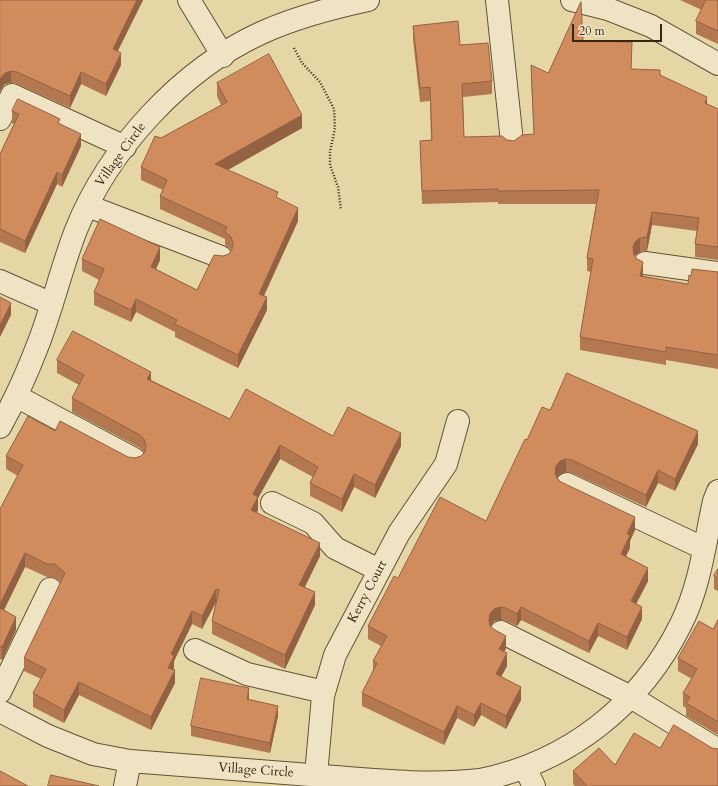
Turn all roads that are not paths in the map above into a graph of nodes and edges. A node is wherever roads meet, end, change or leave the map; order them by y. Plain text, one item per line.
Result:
1 (190, 0) edge
2 (368, 0) edge
3 (497, 0) edge
4 (574, 0) edge
5 (334, 3) edge
6 (222, 56) junction
7 (718, 64) edge
8 (0, 119) edge
9 (512, 142) edge
10 (125, 147) junction
11 (88, 206) junction
12 (221, 257) edge
13 (645, 263) dead end
14 (718, 273) edge
15 (0, 281) edge
16 (52, 304) junction
17 (16, 396) junction
18 (458, 421) dead end
19 (0, 427) edge
20 (134, 459) edge
21 (567, 484) edge
22 (718, 491) edge
23 (272, 503) dead end
24 (714, 518) edge
25 (703, 548) junction
26 (379, 570) junction
27 (50, 590) dead end
28 (501, 632) edge
29 (195, 650) dead end
30 (0, 692) edge
31 (324, 692) junction
32 (632, 697) junction
33 (0, 711) edge
34 (718, 750) edge
35 (130, 761) junction
36 (316, 775) junction
37 (530, 777) edge
38 (288, 780) edge
39 (464, 784) edge
40 (125, 786) edge

1 - 6 street
2 - 5 street, Village Circle
3 - 9 street
4 - 7 street
5 - 6 street, Village Circle
6 - 10 street, Village Circle
8 - 10 street
10 - 11 street, Village Circle
11 - 12 street
11 - 16 street, Village Circle
13 - 14 street
15 - 16 street
16 - 17 street, Village Circle
17 - 19 street, Village Circle
17 - 20 street
18 - 26 street, Kerry Court
21 - 25 street
22 - 24 street, Village Circle
23 - 26 street
24 - 25 street, Village Circle
25 - 32 street, Village Circle
26 - 31 street, Kerry Court
27 - 30 street
28 - 32 street
29 - 31 street
31 - 36 street, Kerry Court
32 - 34 street
32 - 37 street, Village Circle
33 - 35 street, Village Circle
35 - 38 street, Village Circle
35 - 40 street
36 - 38 street, Village Circle
36 - 39 street, Village Circle
37 - 39 street, Village Circle

